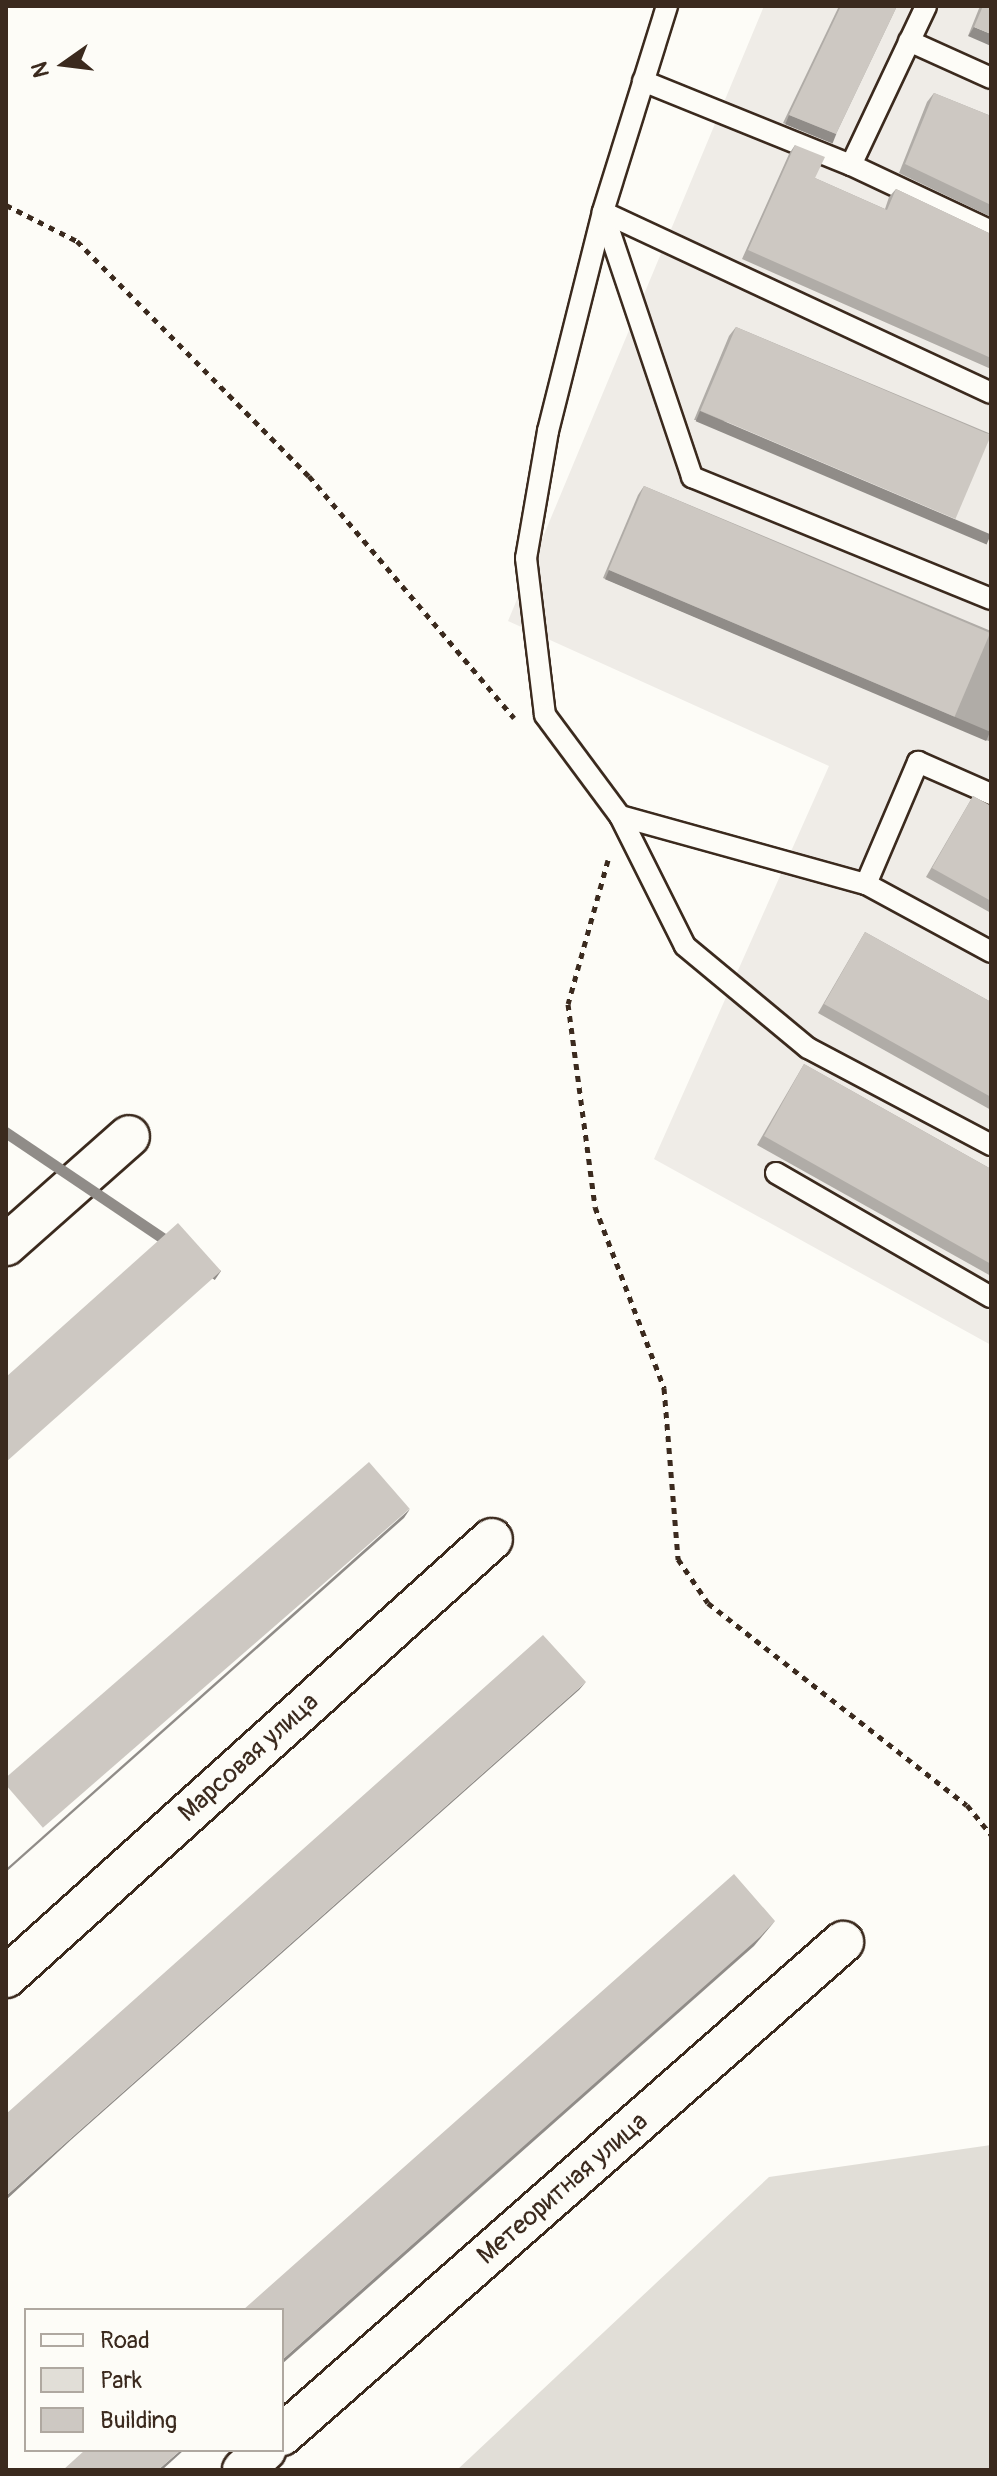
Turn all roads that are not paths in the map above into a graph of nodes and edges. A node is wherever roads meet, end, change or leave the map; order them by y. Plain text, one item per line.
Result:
1 (667, 6) edge
2 (926, 6) edge
3 (909, 41) junction
4 (991, 78) edge
5 (643, 81) junction
6 (851, 165) junction
7 (603, 212) junction
8 (991, 231) edge
9 (991, 393) edge
10 (991, 599) edge
11 (991, 794) edge
12 (620, 816) junction
13 (866, 884) junction
14 (991, 952) edge
15 (129, 1136) dead end
16 (991, 1145) edge
17 (776, 1173) dead end
18 (6, 1245) edge
19 (991, 1297) edge
20 (492, 1539) dead end
21 (843, 1942) dead end
22 (6, 1977) edge
23 (284, 2433) edge
24 (263, 2452) edge
25 (243, 2470) edge

1 - 5 lane
2 - 3 lane
3 - 4 lane
3 - 6 lane
5 - 6 lane
5 - 7 lane
6 - 8 lane
7 - 9 lane
7 - 10 lane
7 - 12 lane
11 - 13 lane
12 - 13 lane
12 - 16 lane
13 - 14 lane
15 - 18 street
17 - 19 lane
20 - 22 street, Марсовая улица
21 - 23 street, Метеоритная улица
24 - 25 street

